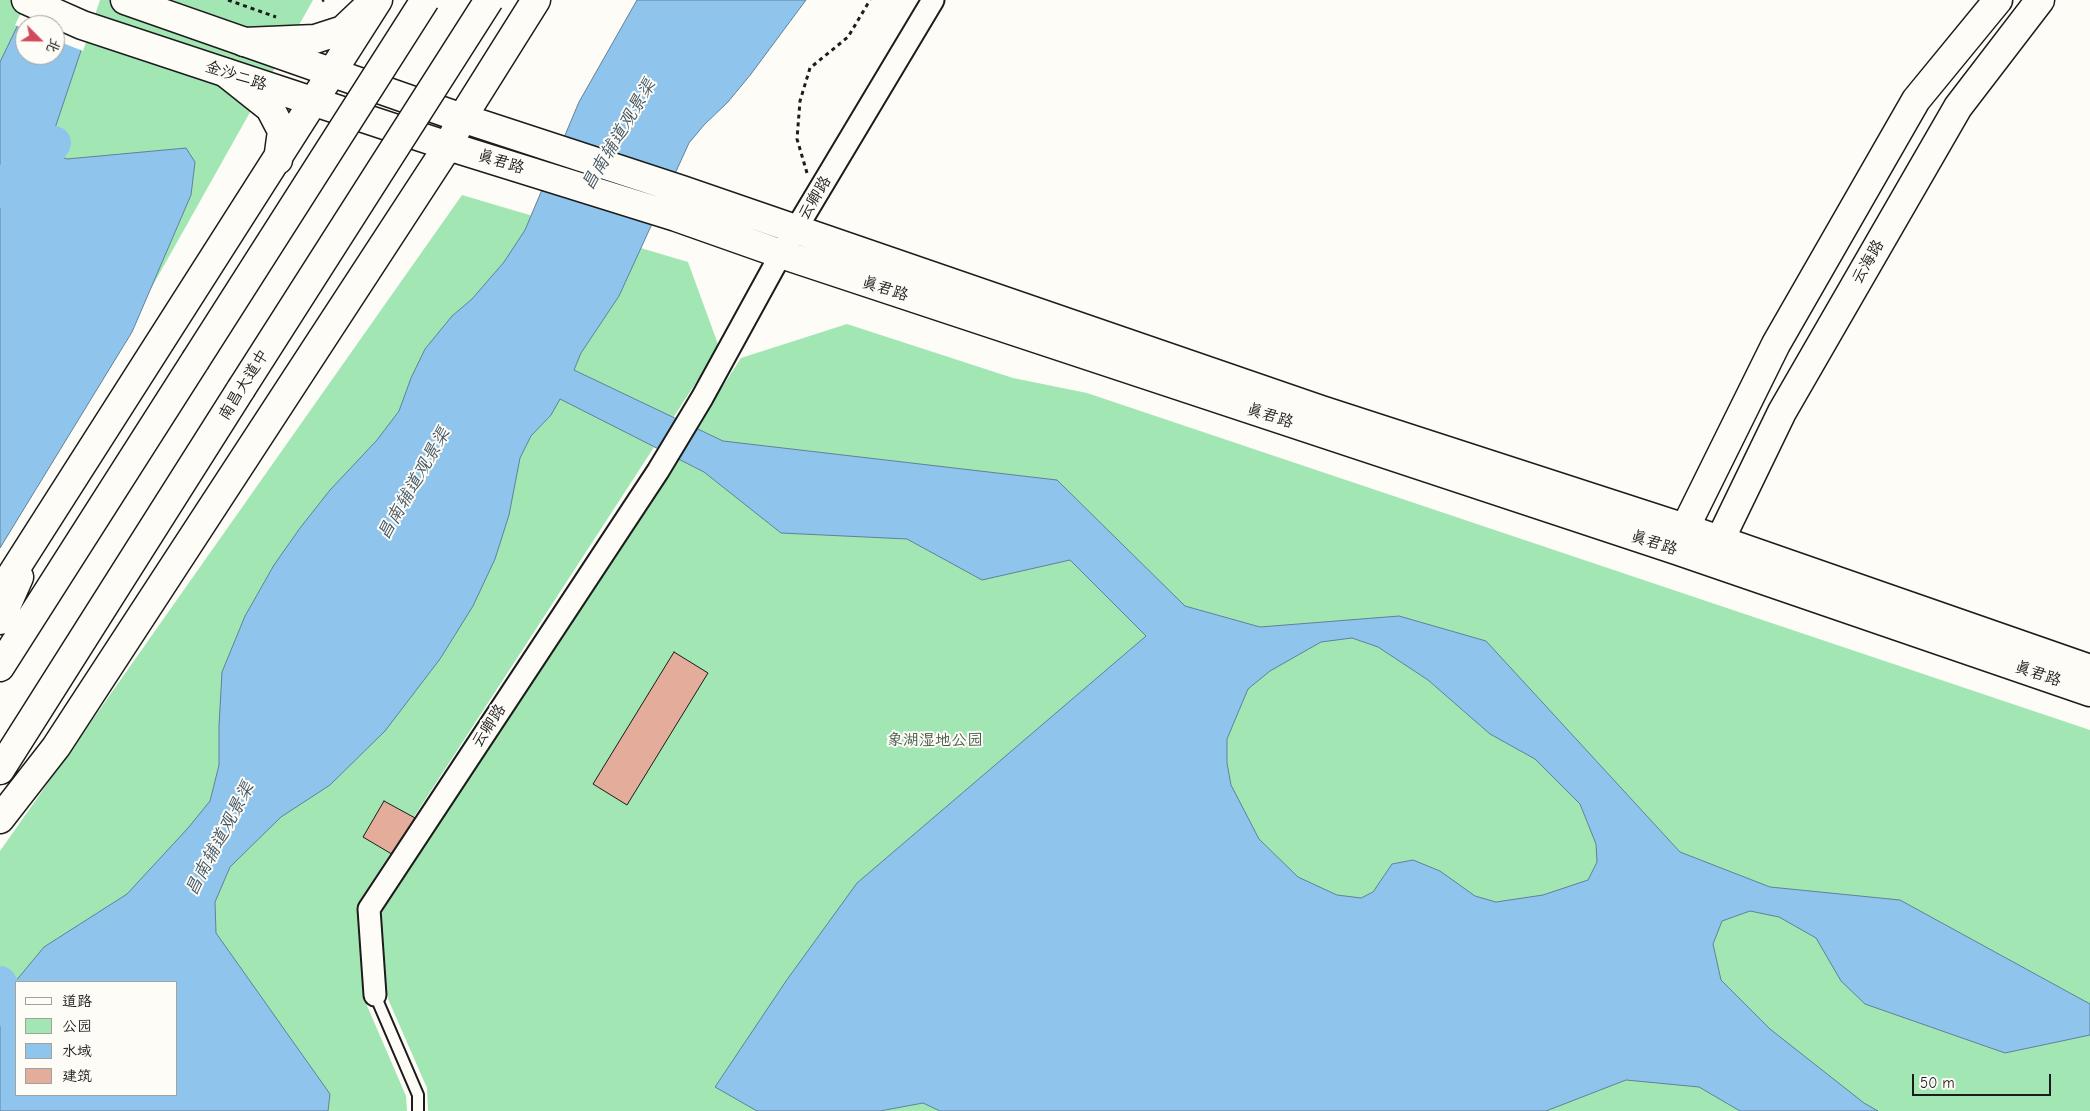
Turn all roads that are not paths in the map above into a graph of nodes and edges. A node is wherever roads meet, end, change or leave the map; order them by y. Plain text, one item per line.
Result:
1 (26, 0) edge
2 (125, 0) edge
3 (374, 0) edge
4 (378, 0) edge
5 (424, 0) edge
6 (489, 0) edge
7 (536, 0) edge
8 (933, 0) edge
9 (1998, 0) edge
10 (2040, 0) edge
11 (244, 42) junction
12 (226, 73) junction
13 (332, 74) junction
14 (314, 102) junction
15 (462, 118) junction
16 (448, 146) junction
17 (278, 160) junction
18 (797, 229) junction
19 (781, 254) junction
20 (1685, 528) junction
21 (40, 530) junction
22 (1720, 540) junction
23 (0, 593) edge
24 (0, 620) edge
25 (0, 667) edge
26 (2090, 668) edge
27 (2090, 692) edge
28 (0, 770) edge
29 (0, 819) edge
30 (376, 995) joint
31 (418, 1111) edge

1 - 12 main road, 金沙二路
2 - 11 main road, 金沙二路
3 - 11 main road
4 - 13 main road
5 - 25 main road, bridge
6 - 28 main road, 南昌大道中, bridge
7 - 15 main road
8 - 18 street, 云卿路
9 - 20 main road
10 - 22 main road, 云海路
11 - 13 main road, 金沙二路
12 - 14 main road, 金沙二路
12 - 17 main road
13 - 14 main road
13 - 15 main road, 金沙二路
14 - 16 main road, 金沙二路
14 - 17 main road
15 - 16 main road
15 - 18 main road, 真君路
16 - 19 main road, 真君路
16 - 29 main road
17 - 21 main road
18 - 19 street, 云卿路
18 - 20 main road, 真君路
19 - 27 main road, 真君路
19 - 30 street, 云卿路
20 - 22 main road, 真君路
21 - 23 main road
21 - 24 main road
22 - 26 main road, 真君路
30 - 31 lane

